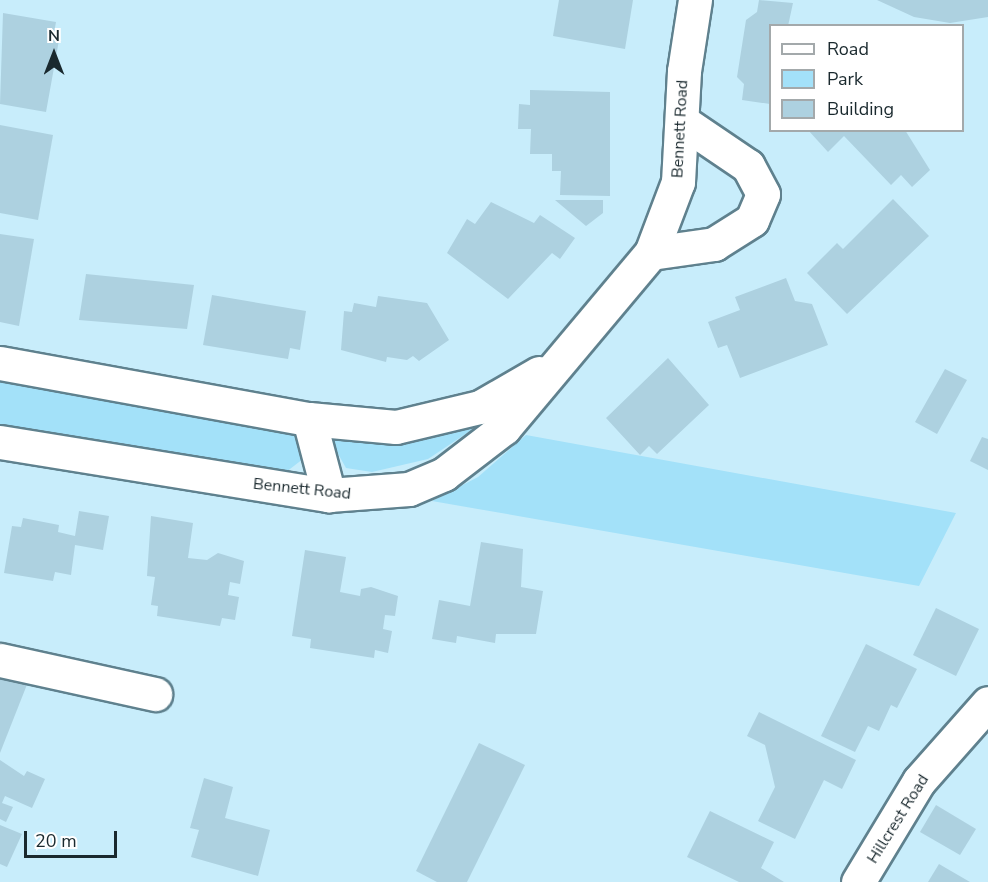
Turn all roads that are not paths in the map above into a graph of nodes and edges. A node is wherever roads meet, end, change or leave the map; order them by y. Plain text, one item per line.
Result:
1 (695, 0) edge
2 (683, 122) junction
3 (651, 253) junction
4 (555, 362) junction
5 (0, 363) edge
6 (309, 419) junction
7 (0, 442) edge
8 (329, 495) junction
9 (0, 660) edge
10 (155, 694) dead end
11 (988, 704) edge
12 (858, 882) edge

1 - 2 street, Bennett Road
2 - 3 street, Bennett Road
2 - 3 street
3 - 4 street, Bennett Road
4 - 6 street, Bennett Road
4 - 8 street, Bennett Road
5 - 6 street, Bennett Road
6 - 8 street
7 - 8 street, Bennett Road
9 - 10 street
11 - 12 street, Hillcrest Road

